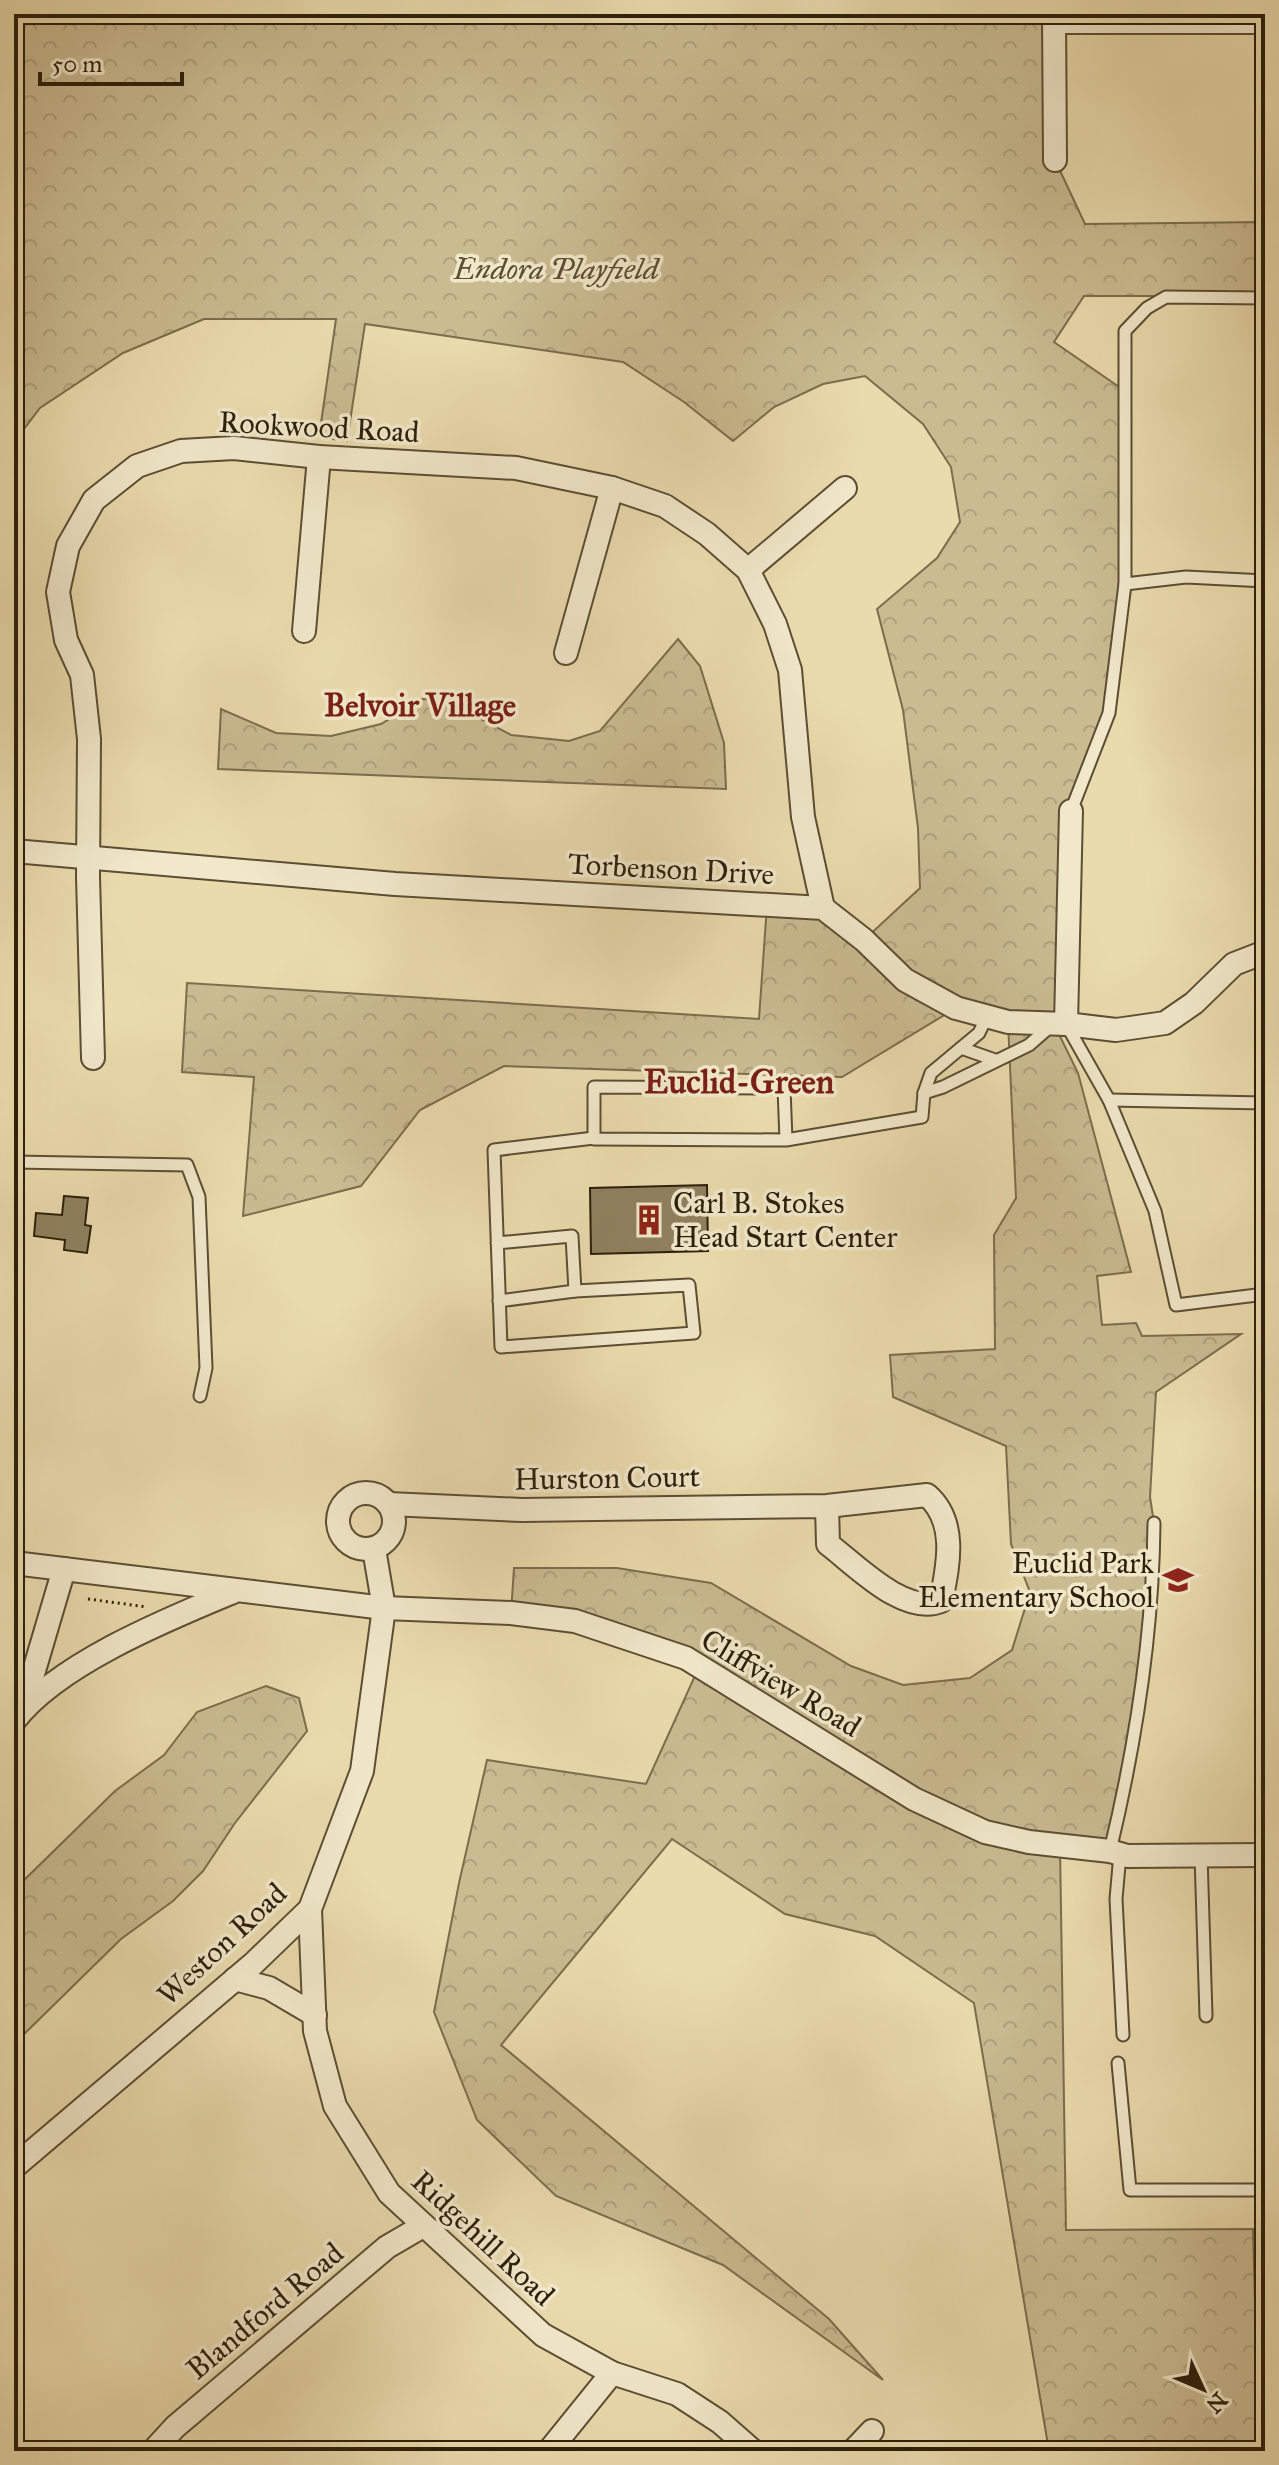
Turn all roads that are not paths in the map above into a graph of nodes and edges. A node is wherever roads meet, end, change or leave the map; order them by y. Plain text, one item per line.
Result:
1 (1054, 18) edge
2 (1265, 22) edge
3 (1055, 160) dead end
4 (1265, 298) edge
5 (319, 457) junction
6 (612, 488) junction
7 (845, 488) dead end
8 (748, 570) junction
9 (1265, 581) edge
10 (1125, 584) junction
11 (304, 631) dead end
12 (566, 653) dead end
13 (1071, 811) joint
14 (14, 851) edge
15 (89, 856) junction
16 (823, 908) junction
17 (1265, 952) edge
18 (987, 1016) junction
19 (1060, 1024) junction
20 (961, 1048) junction
21 (93, 1058) dead end
22 (995, 1060) junction
23 (924, 1093) junction
24 (1109, 1100) junction
25 (1265, 1103) edge
26 (594, 1138) junction
27 (786, 1140) junction
28 (14, 1162) edge
29 (497, 1243) junction
30 (575, 1291) junction
31 (1265, 1294) edge
32 (499, 1301) junction
33 (200, 1396) dead end
34 (389, 1504) junction
35 (827, 1506) junction
36 (1154, 1523) dead end
37 (374, 1549) junction
38 (14, 1563) edge
39 (64, 1569) junction
40 (235, 1592) junction
41 (384, 1608) junction
42 (19, 1715) edge
43 (1115, 1853) junction
44 (1201, 1855) junction
45 (1265, 1855) edge
46 (310, 1909) junction
47 (235, 1979) junction
48 (315, 2015) junction
49 (1206, 2016) dead end
50 (1123, 2035) dead end
51 (1118, 2063) dead end
52 (14, 2167) edge
53 (1265, 2190) edge
54 (423, 2226) junction
55 (612, 2373) junction
56 (872, 2431) dead end
57 (153, 2451) edge
58 (549, 2451) edge
59 (753, 2451) edge
60 (853, 2451) edge

1 - 2 street
1 - 3 street
4 - 10 lane
5 - 6 street, Rookwood Road
5 - 11 street
5 - 15 street, Rookwood Road
6 - 8 street, Rookwood Road
6 - 12 street
7 - 8 street
8 - 16 street, Rookwood Road
9 - 10 lane
10 - 13 lane
13 - 19 street
14 - 15 street, Torbenson Drive
15 - 16 street, Torbenson Drive
15 - 21 street, Rookwood Road
16 - 18 street
17 - 19 street
18 - 19 street
18 - 20 lane
19 - 22 lane
19 - 24 lane
20 - 22 lane
20 - 23 lane
22 - 23 lane
23 - 27 lane
24 - 25 lane
24 - 31 lane
26 - 27 lane
26 - 27 lane
26 - 29 lane
28 - 33 lane
29 - 30 lane
29 - 32 lane
30 - 32 lane
30 - 32 lane
34 - 35 street, Hurston Court
34 - 37 street
34 - 37 street, Hurston Court
35 - 35 street, Hurston Court
36 - 43 lane
37 - 41 street
38 - 39 street, Cliffview Road
39 - 40 street, Cliffview Road
39 - 42 street
40 - 41 street, Cliffview Road
40 - 42 street
41 - 43 street, Cliffview Road
41 - 46 street, Weston Road
43 - 44 street, Cliffview Road
43 - 50 lane
44 - 45 street, Cliffview Road
44 - 49 lane
46 - 47 street, Weston Road
46 - 48 street, Ridgehill Road
47 - 48 street
47 - 52 street, Weston Road
48 - 54 street, Ridgehill Road
51 - 53 lane
54 - 55 street, Ridgehill Road
54 - 57 street, Blandford Road
55 - 58 street
55 - 59 street, Ridgehill Road
56 - 60 street

